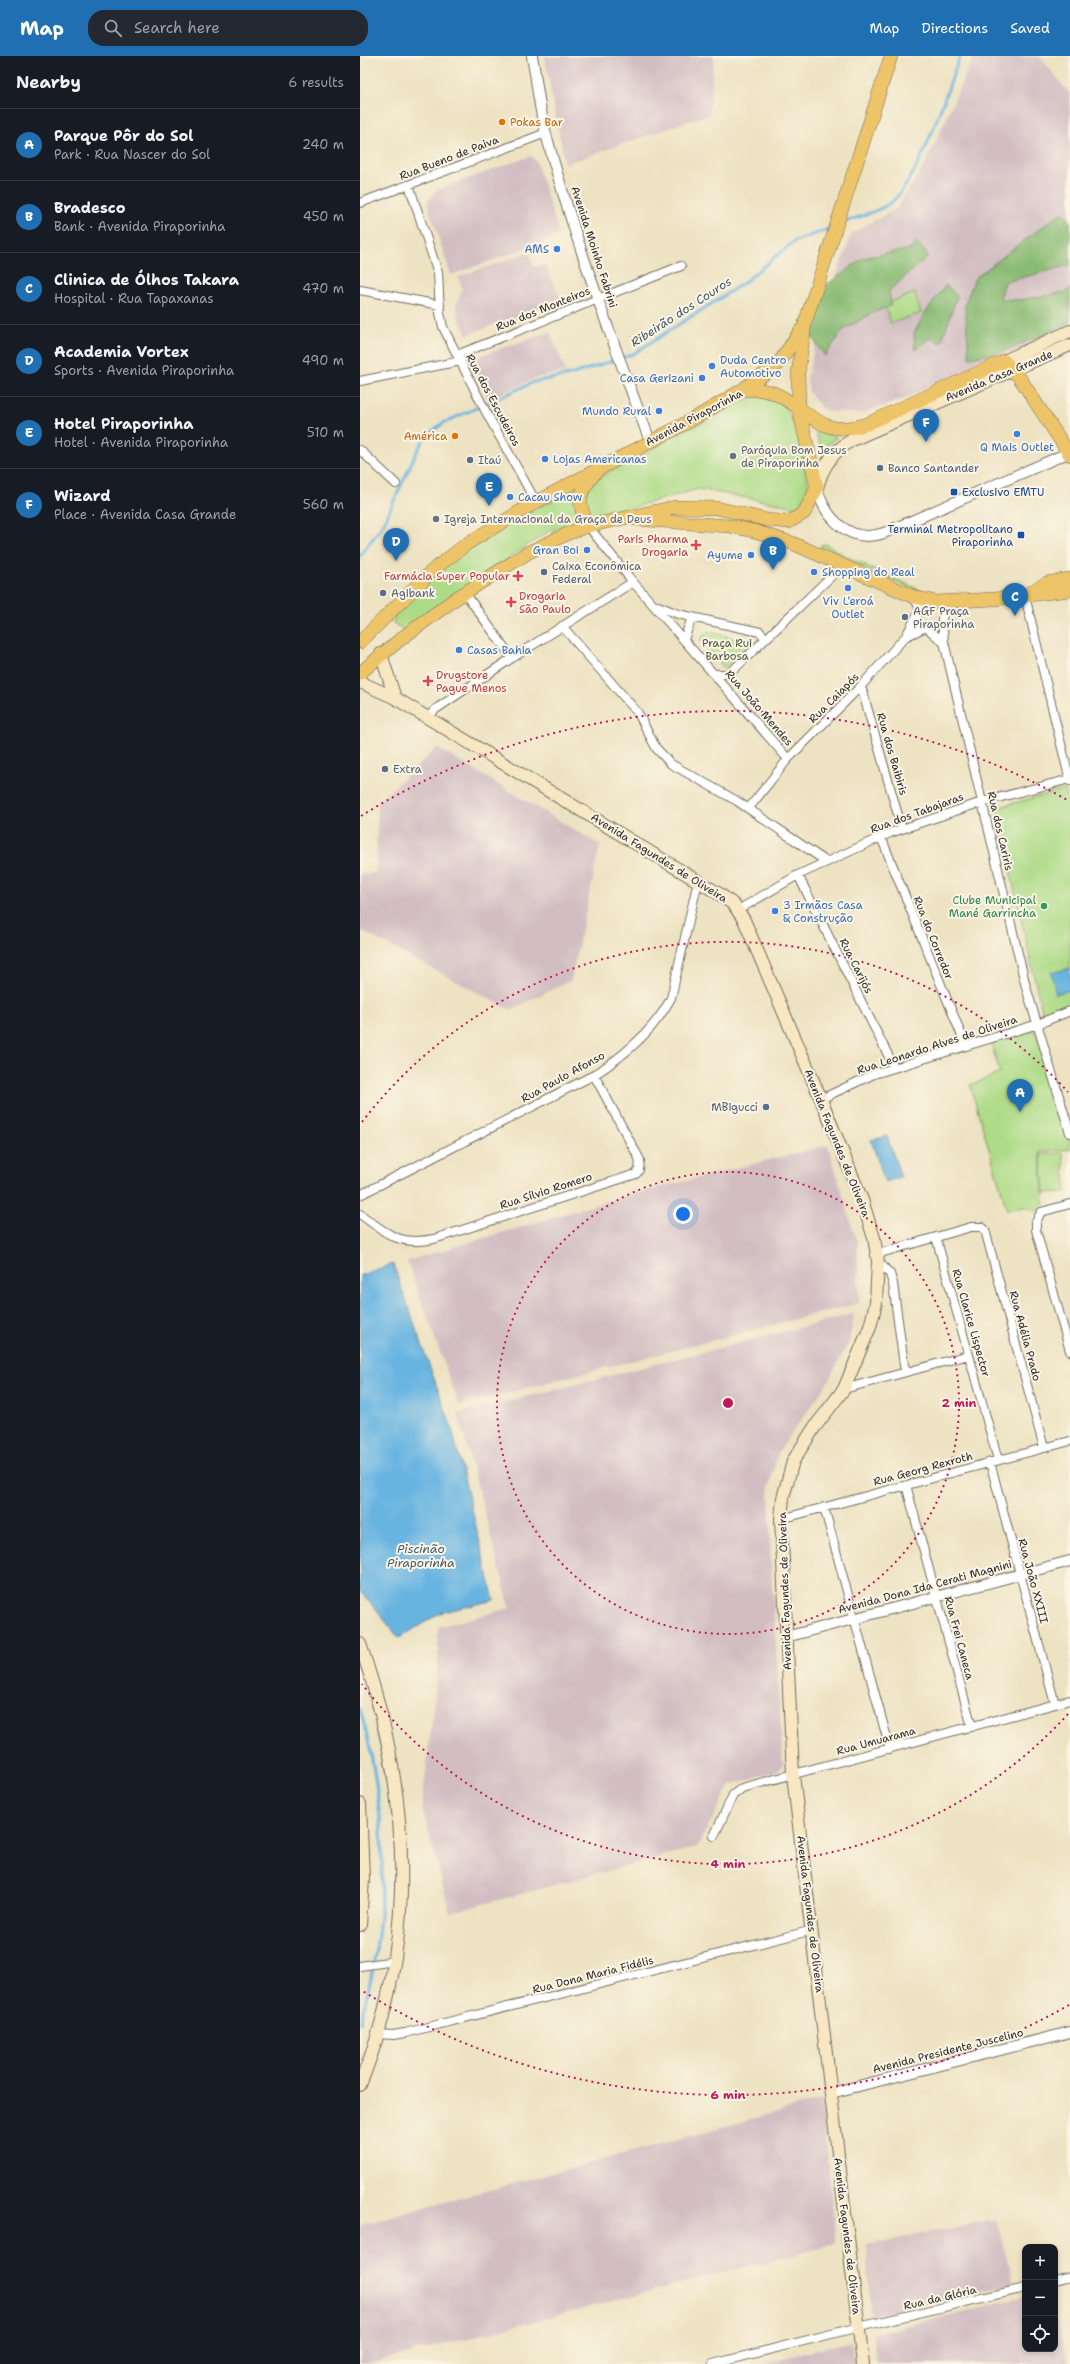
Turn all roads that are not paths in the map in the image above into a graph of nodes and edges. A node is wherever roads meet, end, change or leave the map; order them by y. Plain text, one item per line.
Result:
1 (532, 56) edge
2 (891, 56) edge
3 (546, 132) junction
4 (409, 185) junction
5 (360, 203) edge
6 (681, 266) dead end
7 (360, 290) edge
8 (598, 299) junction
9 (440, 305) junction
10 (805, 323) junction
11 (1070, 331) edge
12 (1070, 345) edge
13 (459, 358) junction
14 (1009, 366) junction
15 (360, 381) edge
16 (742, 390) junction
17 (799, 409) junction
18 (650, 441) junction
19 (360, 450) edge
20 (1070, 453) edge
21 (598, 469) junction
22 (396, 484) dead end
23 (817, 488) junction
24 (536, 502) junction
25 (625, 518) junction
26 (588, 526) junction
27 (843, 565) junction
28 (1070, 579) edge
29 (633, 582) junction
30 (1070, 590) edge
31 (465, 593) junction
32 (1025, 596) junction
33 (914, 597) junction
34 (948, 603) junction
35 (655, 604) junction
36 (694, 618) junction
37 (562, 626) junction
38 (906, 636) junction
39 (684, 639) junction
40 (766, 639) junction
41 (360, 642) edge
42 (944, 642) junction
43 (382, 654) junction
44 (512, 658) junction
45 (360, 673) edge
46 (715, 674) junction
47 (729, 674) junction
48 (360, 682) edge
49 (862, 686) junction
50 (727, 688) junction
51 (395, 698) junction
52 (427, 718) junction
53 (788, 759) junction
54 (1070, 780) edge
55 (982, 802) junction
56 (749, 808) junction
57 (902, 829) junction
58 (881, 837) junction
59 (827, 862) junction
60 (798, 875) junction
61 (698, 881) junction
62 (738, 910) junction
63 (1070, 1011) edge
64 (1038, 1024) junction
65 (966, 1046) junction
66 (894, 1068) junction
67 (594, 1075) junction
68 (821, 1099) junction
69 (1070, 1133) edge
70 (360, 1196) edge
71 (1070, 1204) edge
72 (360, 1214) edge
73 (936, 1237) junction
74 (877, 1257) junction
75 (1070, 1351) edge
76 (969, 1355) junction
77 (905, 1372) junction
78 (844, 1390) junction
79 (1070, 1441) edge
80 (1044, 1448) junction
81 (998, 1460) junction
82 (990, 1462) junction
83 (906, 1485) junction
84 (824, 1507) junction
85 (781, 1519) junction
86 (1070, 1561) edge
87 (1020, 1574) junction
88 (937, 1597) junction
89 (854, 1619) junction
90 (786, 1637) junction
91 (360, 1644) edge
92 (1070, 1700) edge
93 (1055, 1704) junction
94 (972, 1727) junction
95 (890, 1749) junction
96 (793, 1775) junction
97 (360, 1804) edge
98 (714, 1836) dead end
99 (360, 1925) edge
100 (813, 1930) junction
101 (396, 1961) junction
102 (361, 1966) edge
103 (1070, 2032) edge
104 (378, 2034) junction
105 (360, 2085) edge
106 (831, 2093) junction
107 (1070, 2277) edge
108 (1058, 2280) edge
109 (1022, 2289) edge
110 (859, 2327) junction
111 (713, 2364) edge
112 (863, 2364) edge

1 - 3 street, Avenida Moinho Fabrini
2 - 10 main road
3 - 4 street, Rua Bueno de Paiva
3 - 8 street, Avenida Moinho Fabrini
4 - 5 street, Rua Bueno de Paiva
4 - 9 street, Rua dos Escudeiros
6 - 8 street, Rua dos Monteiros
7 - 9 street
8 - 13 street, Rua dos Monteiros
8 - 18 street, Avenida Moinho Fabrini
9 - 13 street, Rua dos Escudeiros
10 - 16 main road
10 - 17 main road
11 - 14 main road, Avenida Casa Grande
12 - 14 main road, Avenida Casa Grande
13 - 15 street, Rua dos Monteiros
13 - 24 street, Rua dos Escudeiros
14 - 17 main road, Avenida Casa Grande
14 - 20 main road
14 - 23 main road, Avenida Casa Grande
16 - 17 main road, Avenida Piraporinha
16 - 18 main road, Avenida Piraporinha
17 - 23 main road
18 - 21 main road, Avenida Piraporinha
19 - 22 street
20 - 23 street
21 - 24 main road, Avenida Piraporinha
21 - 26 main road
23 - 25 main road
24 - 41 main road, Avenida Piraporinha
25 - 26 main road
25 - 27 main road
26 - 29 street, Rua João Mendes
26 - 31 main road
27 - 33 main road
27 - 40 street
28 - 32 main road
29 - 35 street, Rua João Mendes
29 - 37 street
30 - 32 main road
31 - 43 main road
31 - 44 street
32 - 34 main road
32 - 54 street
33 - 34 main road
33 - 38 street, Rua Caiapós
34 - 42 street, Rua dos Cariris
35 - 36 street
35 - 39 street, Rua João Mendes
36 - 39 street
36 - 40 street
37 - 44 street
37 - 56 street
38 - 42 street
38 - 49 street, Rua Caiapós
39 - 46 street, Rua João Mendes
40 - 47 street
42 - 55 street, Rua dos Cariris
43 - 45 main road
43 - 51 main road
44 - 52 street
46 - 47 street
46 - 50 street, Rua João Mendes
47 - 50 street
48 - 51 main road, Avenida Fagundes de Oliveira
49 - 53 street, Rua Caiapós
49 - 57 street, Rua dos Baibiris
50 - 53 street, Rua João Mendes
51 - 52 main road, Avenida Fagundes de Oliveira
52 - 61 main road, Avenida Fagundes de Oliveira
53 - 56 street, Rua Caiapós
54 - 55 street, Rua dos Tabajaras
55 - 57 street, Rua dos Tabajaras
55 - 64 street, Rua dos Cariris
56 - 59 street
57 - 58 street, Rua dos Tabajaras
58 - 59 street, Rua dos Tabajaras
58 - 65 street, Rua do Corredor
59 - 60 street, Rua dos Tabajaras
60 - 62 street, Rua dos Tabajaras
60 - 66 street, Rua Carijós
61 - 62 main road, Avenida Fagundes de Oliveira
61 - 67 street, Rua Paulo Afonso
62 - 68 main road, Avenida Fagundes de Oliveira
63 - 64 street, Rua Leonardo Alves de Oliveira
64 - 65 street, Rua Leonardo Alves de Oliveira
64 - 69 street, Rua dos Cariris
65 - 66 street, Rua Leonardo Alves de Oliveira
66 - 68 street, Rua Leonardo Alves de Oliveira
67 - 70 street, Rua Paulo Afonso
67 - 72 street, Rua Sílvio Romero
68 - 74 main road, Avenida Fagundes de Oliveira
71 - 75 street
73 - 74 street
73 - 76 street, Rua Clarice Lispector
73 - 80 street, Rua Adélia Prado
74 - 77 street
74 - 78 main road, Avenida Fagundes de Oliveira
76 - 77 street
76 - 81 street, Rua Clarice Lispector
77 - 78 street
78 - 85 main road, Avenida Fagundes de Oliveira
79 - 80 street, Rua Georg Rexroth
80 - 81 street, Rua Georg Rexroth
81 - 82 street, Rua Georg Rexroth
82 - 83 street, Rua Georg Rexroth
82 - 87 street, Rua João XXIII
83 - 84 street, Rua Georg Rexroth
83 - 88 street, Rua Frei Caneca
84 - 85 street, Rua Georg Rexroth
84 - 89 street
85 - 90 main road, Avenida Fagundes de Oliveira
86 - 87 street, Avenida Dona Ida Cerati Magnini
87 - 88 street, Avenida Dona Ida Cerati Magnini
87 - 93 street, Rua João XXIII
88 - 89 street, Avenida Dona Ida Cerati Magnini
88 - 94 street, Rua Frei Caneca
89 - 90 street, Avenida Dona Ida Cerati Magnini
89 - 95 street
90 - 96 main road, Avenida Fagundes de Oliveira
91 - 101 main road
92 - 93 street, Rua Umuarama
93 - 94 street, Rua Umuarama
94 - 95 street, Rua Umuarama
95 - 96 street, Rua Umuarama
96 - 98 street, Rua Umuarama
96 - 100 main road, Avenida Fagundes de Oliveira
97 - 99 main road
100 - 104 street, Rua Dona Maria Fidélis
100 - 106 main road, Avenida Fagundes de Oliveira
101 - 102 street
101 - 104 main road
103 - 106 street, Avenida Presidente Juscelino
104 - 105 main road
106 - 110 main road, Avenida Fagundes de Oliveira
107 - 108 street
109 - 110 street, Rua da Glória
110 - 111 street, Rua da Glória
110 - 112 main road, Avenida Fagundes de Oliveira

